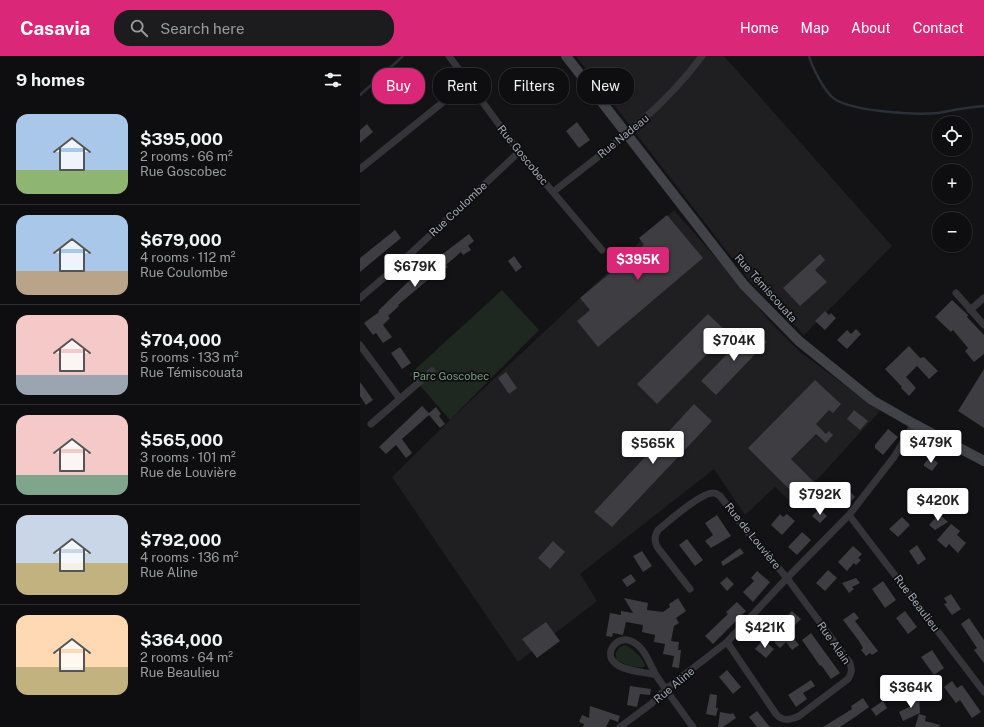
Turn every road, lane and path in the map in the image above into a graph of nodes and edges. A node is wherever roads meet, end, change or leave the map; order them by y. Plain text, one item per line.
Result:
1 (449, 56) edge
2 (566, 56) edge
3 (702, 56) edge
4 (458, 68) edge
5 (440, 104) edge
6 (484, 104) edge
7 (627, 134) junction
8 (519, 152) junction
9 (360, 168) edge
10 (553, 192) junction
11 (602, 250) dead end
12 (956, 293) dead end
13 (360, 298) edge
14 (984, 298) edge
15 (970, 310) junction
16 (984, 325) edge
17 (360, 345) edge
18 (432, 371) dead end
19 (400, 399) junction
20 (371, 424) dead end
21 (914, 424) junction
22 (984, 461) edge
23 (850, 515) junction
24 (787, 578) junction
25 (690, 589) dead end
26 (727, 642) junction
27 (656, 675) junction
28 (666, 689) junction
29 (984, 692) edge
30 (620, 727) edge
31 (693, 727) edge

1 - 4 street, Rue Goscobec
2 - 7 main road, Rue Témiscouata
3 - 7 street, Rue Nadeau
5 - 9 street
6 - 8 street, Rue Goscobec
7 - 10 street, Rue Nadeau
7 - 21 main road, Rue Témiscouata
8 - 10 street, Rue Goscobec
8 - 13 street, Rue Coulombe
10 - 11 street, Rue Goscobec
12 - 15 street
14 - 15 street
15 - 16 street
17 - 19 street
18 - 19 street
19 - 20 street
21 - 22 main road, Rue Témiscouata
21 - 23 street
23 - 24 street
23 - 29 street, Rue Beaulieu
24 - 25 street, Rue de Louvière
24 - 26 street
24 - 26 street, Rue Alain
26 - 28 street, Rue Aline
27 - 27 street
27 - 28 street
28 - 30 street, Rue Aline
28 - 31 street

